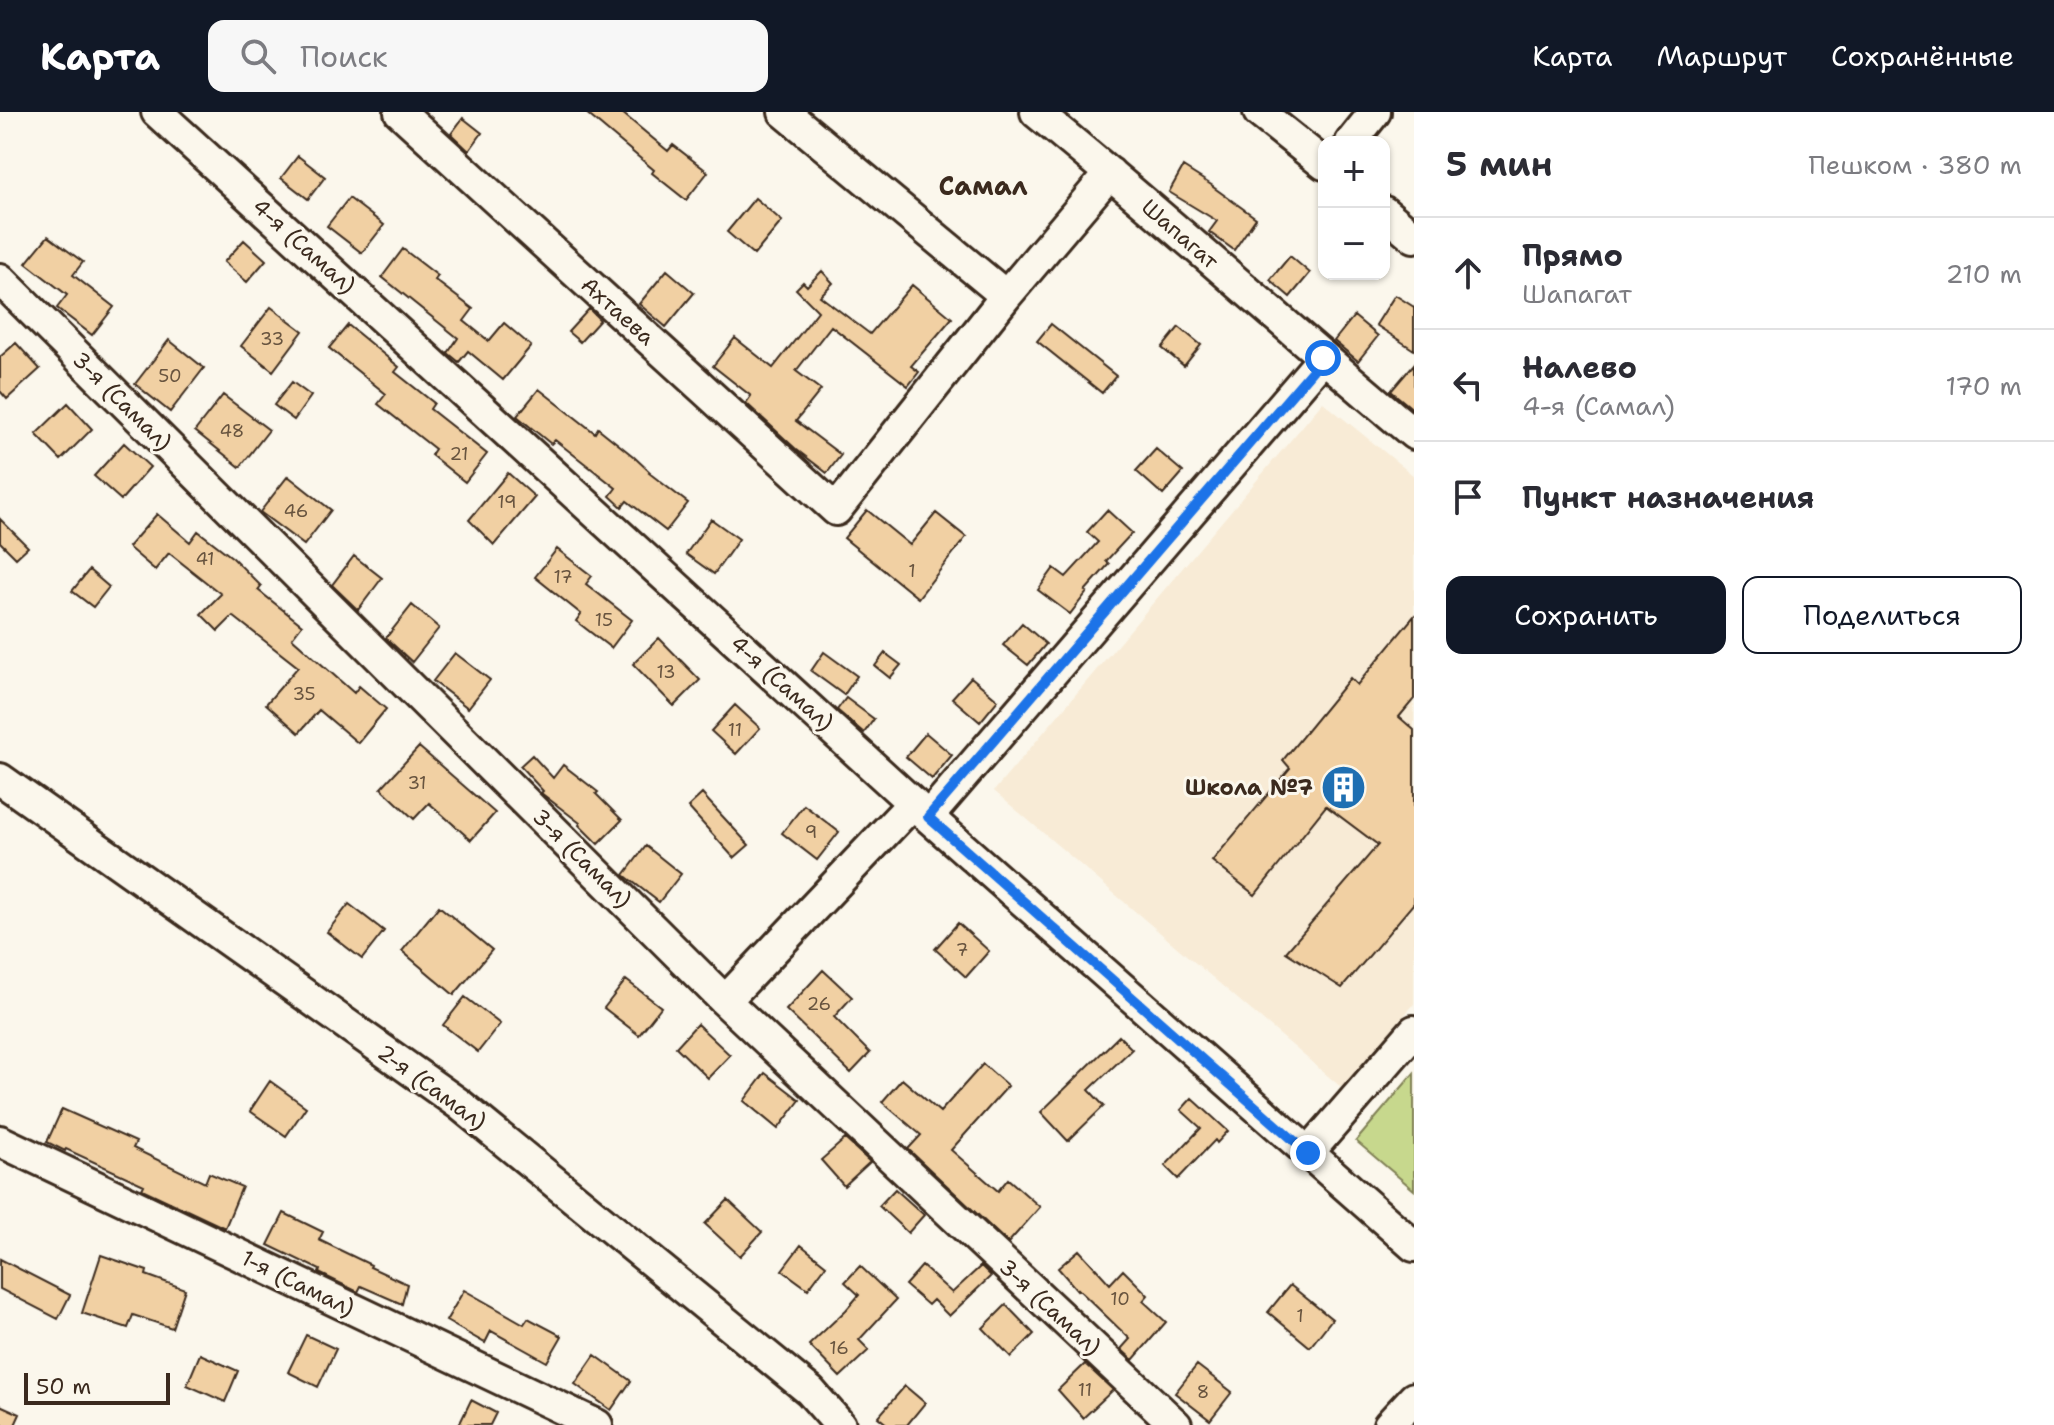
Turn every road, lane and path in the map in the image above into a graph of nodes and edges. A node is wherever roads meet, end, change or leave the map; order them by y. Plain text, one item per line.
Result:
1 (157, 112) edge
2 (400, 112) edge
3 (784, 112) edge
4 (1036, 112) edge
5 (1259, 112) edge
6 (1375, 112) edge
7 (1356, 136) edge
8 (1318, 159) edge
9 (1110, 173) junction
10 (1390, 217) edge
11 (1414, 237) edge
12 (0, 279) edge
13 (1006, 296) junction
14 (1323, 358) junction
15 (1414, 434) edge
16 (0, 779) edge
17 (920, 810) junction
18 (725, 1001) junction
19 (1414, 1031) edge
20 (0, 1141) edge
21 (1308, 1153) junction
22 (1414, 1246) edge
23 (1414, 1398) edge
24 (597, 1425) edge
25 (840, 1425) edge
26 (1176, 1425) edge
27 (1389, 1425) edge

1 - 17 street, 4-я (Самал)
2 - 13 street, Ахтаева
3 - 13 street
4 - 9 street, Шапагат
5 - 8 street
6 - 7 street
9 - 13 street
9 - 14 street, Шапагат
10 - 11 street
12 - 18 street, 3-я (Самал)
14 - 15 street, Шапагат
14 - 17 street
16 - 25 street, 2-я (Самал)
17 - 18 street
17 - 21 street, 4-я (Самал)
18 - 26 street, 3-я (Самал)
19 - 21 street
20 - 24 street, 1-я (Самал)
21 - 22 street, 4-я (Самал)
23 - 27 street

